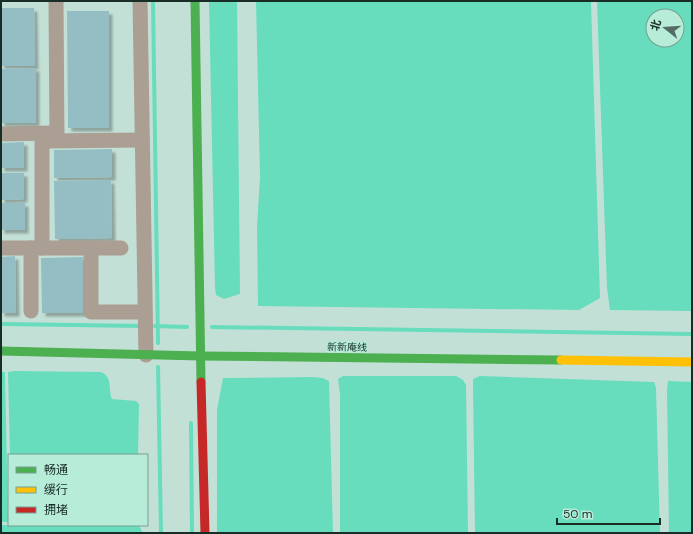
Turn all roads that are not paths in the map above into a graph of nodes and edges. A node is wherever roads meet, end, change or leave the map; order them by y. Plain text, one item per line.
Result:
1 (56, 1) edge
2 (140, 1) edge
3 (195, 1) edge
4 (1, 134) edge
5 (49, 137) junction
6 (142, 140) junction
7 (1, 248) edge
8 (36, 248) junction
9 (91, 248) junction
10 (121, 248) dead end
11 (31, 311) dead end
12 (145, 322) junction
13 (1, 351) edge
14 (146, 355) junction
15 (200, 356) junction
16 (692, 362) edge
17 (205, 533) edge

1 - 5 street
2 - 6 street
3 - 15 street
4 - 5 street
5 - 6 street
5 - 8 street
6 - 12 street
7 - 8 street
8 - 9 street
8 - 11 street
9 - 10 street
9 - 12 street
12 - 14 street
13 - 14 street, 新新庵线
14 - 15 street, 新新庵线
15 - 16 street, 新新庵线
15 - 17 street

